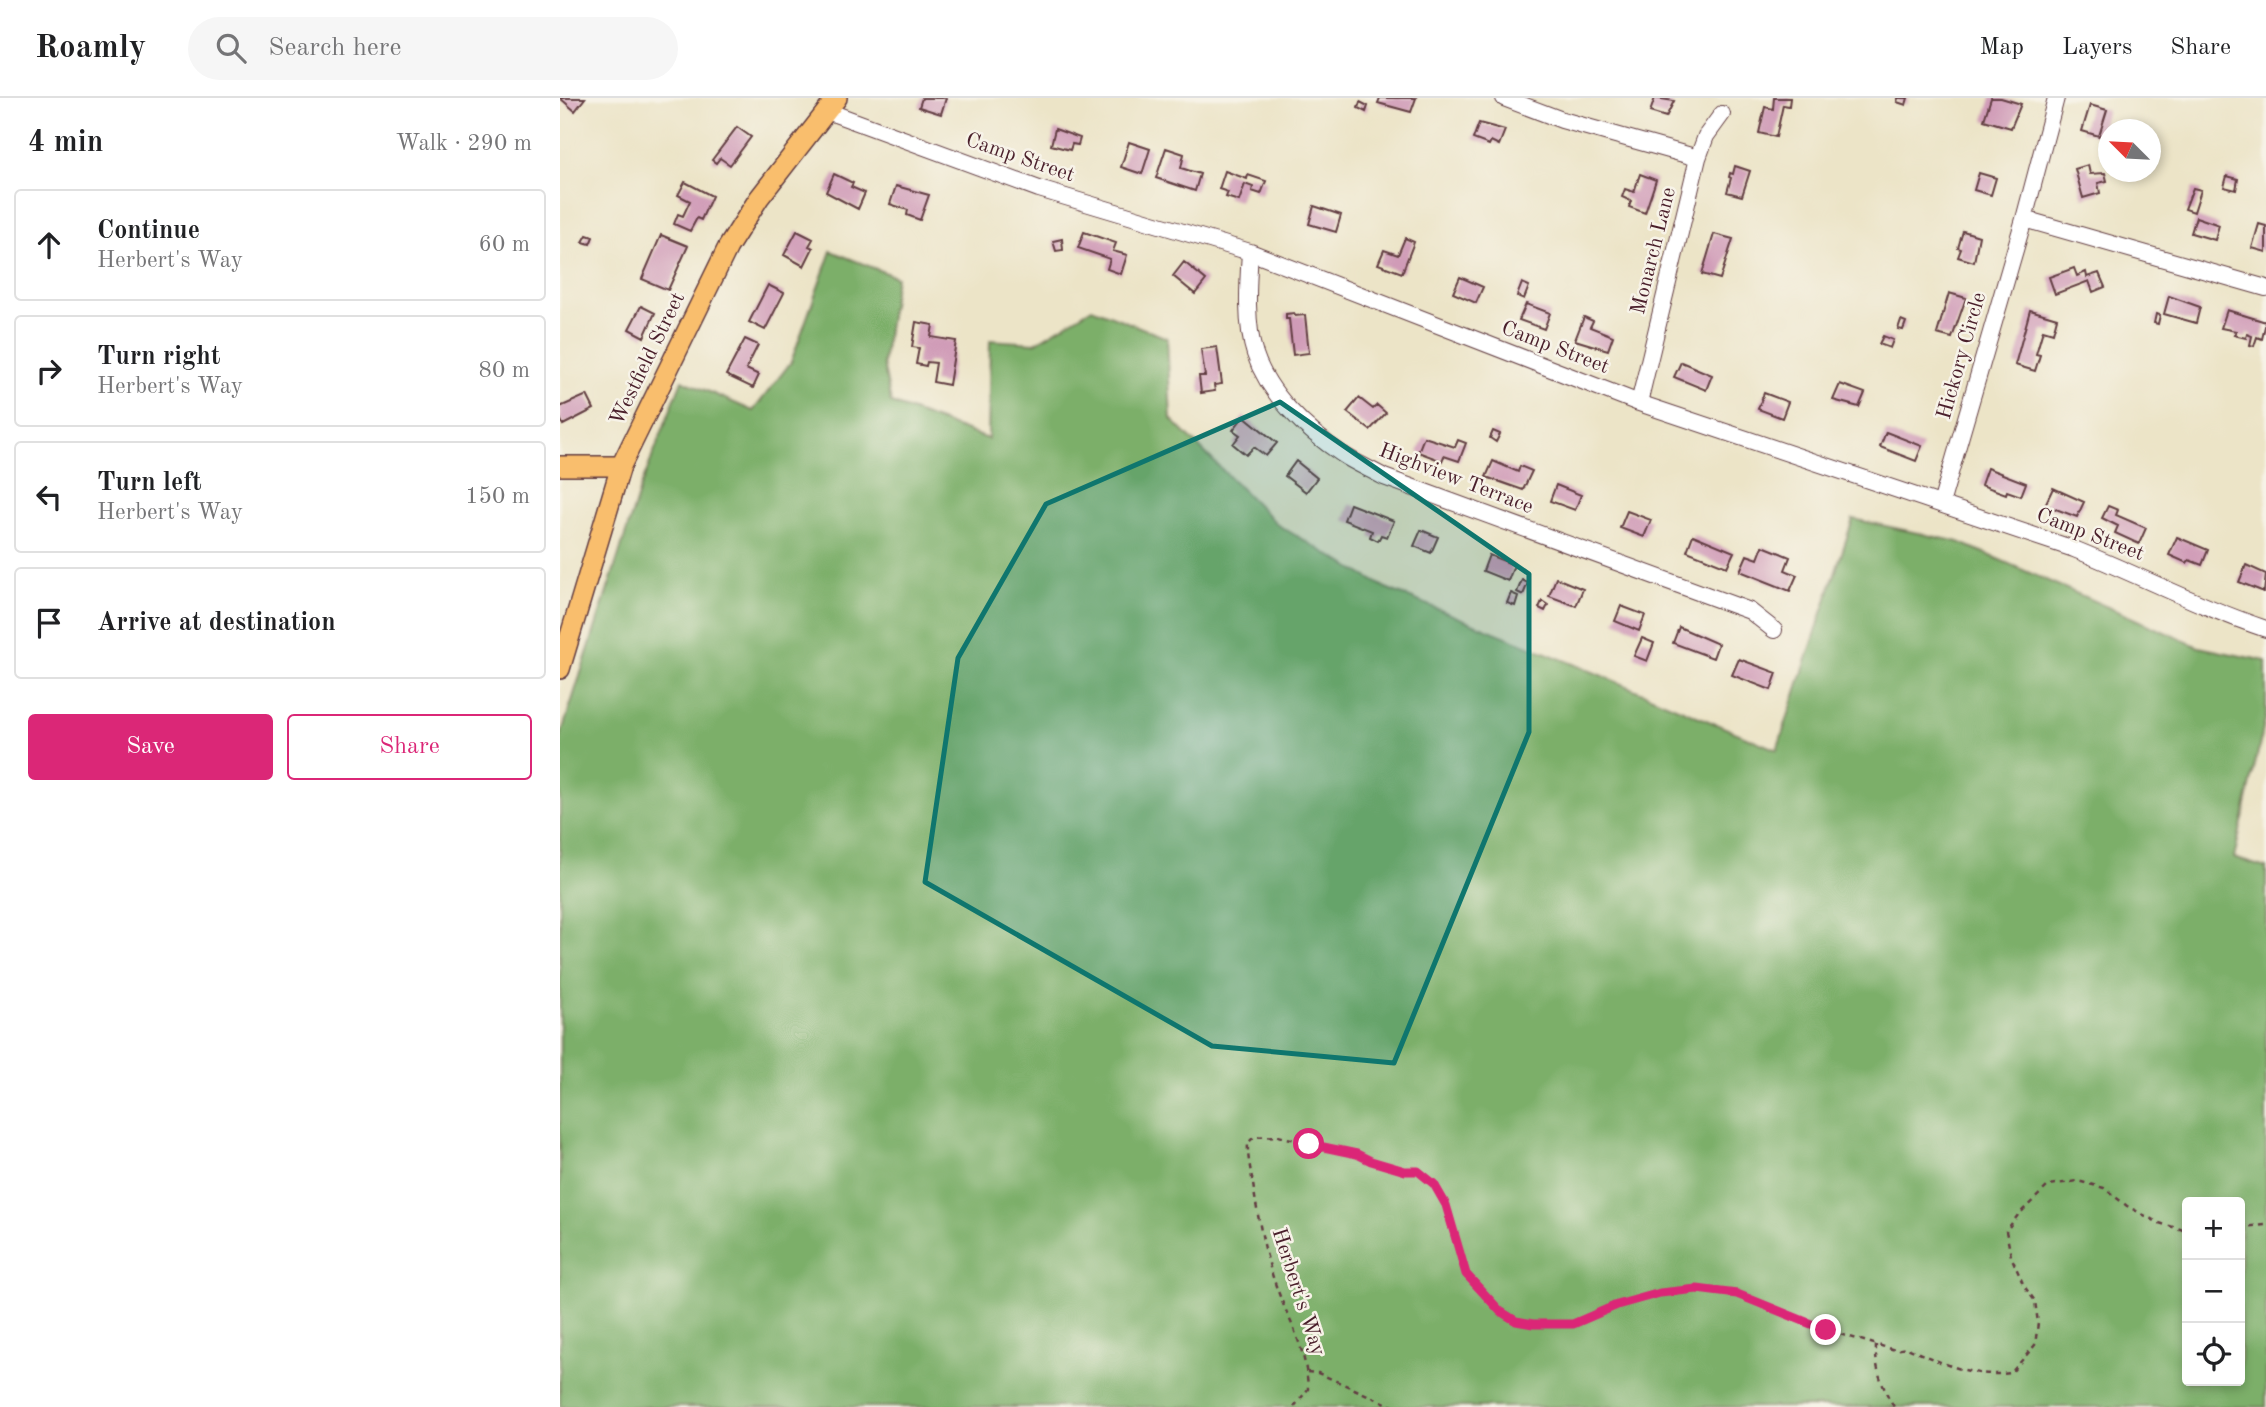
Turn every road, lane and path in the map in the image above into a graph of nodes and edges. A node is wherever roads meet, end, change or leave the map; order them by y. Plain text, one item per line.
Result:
1 (1504, 98) edge
2 (2056, 98) edge
3 (832, 104) edge
4 (1722, 114) dead end
5 (1699, 158) junction
6 (2024, 219) junction
7 (1251, 252) junction
8 (2266, 288) edge
9 (1639, 403) junction
10 (560, 466) edge
11 (621, 466) junction
12 (1941, 504) junction
13 (2266, 629) edge
14 (1774, 630) dead end
15 (560, 668) edge
16 (2266, 1225) edge
17 (2245, 1227) edge
18 (2182, 1230) edge
19 (1876, 1345) junction
20 (1307, 1373) junction
21 (1294, 1407) edge
22 (1395, 1407) edge
23 (1894, 1407) edge

1 - 5 street
2 - 6 street, Hickory Circle
3 - 7 street, Camp Street
3 - 11 main road, Westfield Street
4 - 5 street, Monarch Lane
5 - 9 street, Monarch Lane
6 - 8 street
6 - 12 street, Hickory Circle
7 - 9 street, Camp Street
7 - 14 street, Highview Terrace
9 - 12 street, Camp Street
10 - 11 main road
11 - 15 main road, Westfield Street
12 - 13 street, Camp Street
16 - 17 path
18 - 19 path, Herbert's Way
19 - 20 path, Herbert's Way
19 - 23 path
20 - 21 path, Herbert's Way
20 - 22 path

